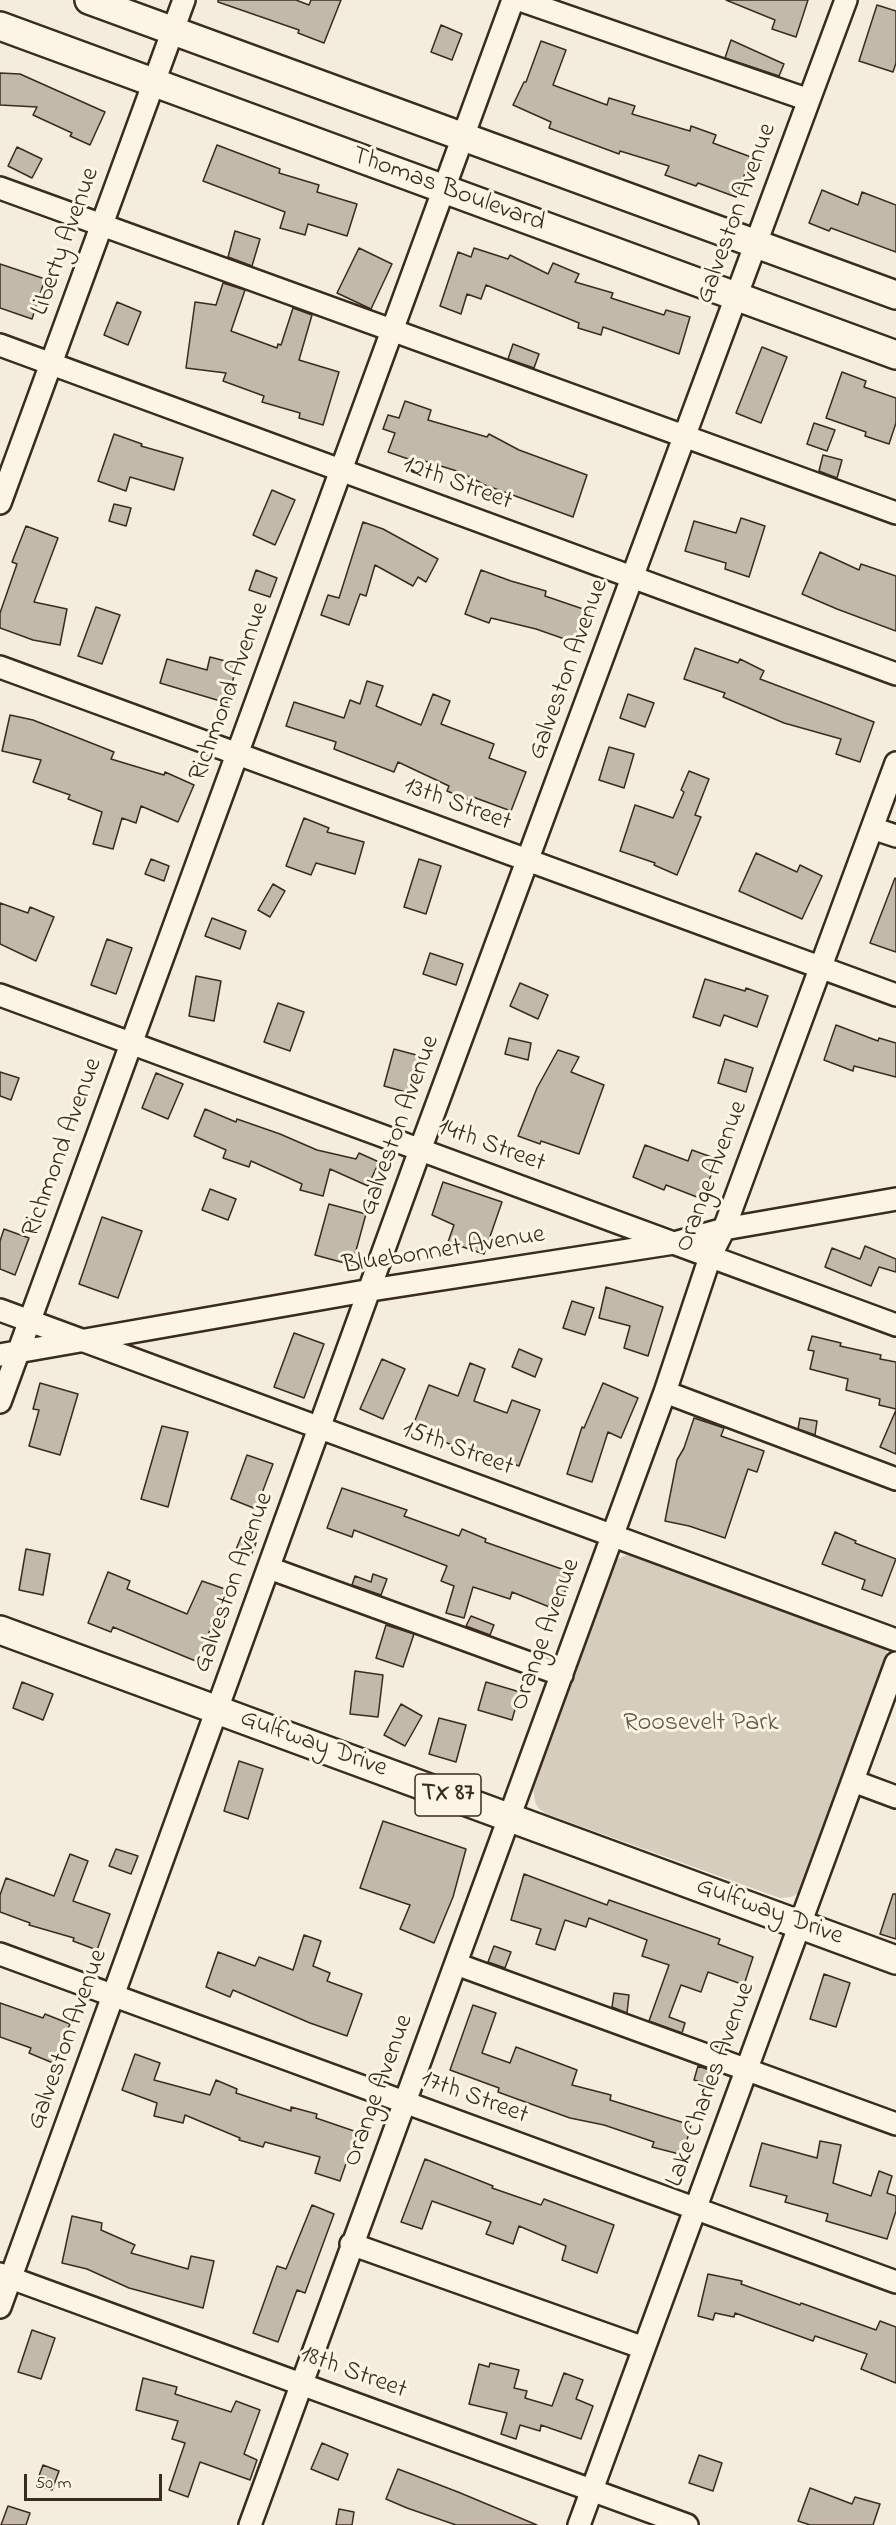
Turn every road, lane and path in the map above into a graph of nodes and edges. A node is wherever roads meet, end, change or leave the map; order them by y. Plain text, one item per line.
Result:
1 (90, 0) edge
2 (184, 0) edge
3 (513, 0) edge
4 (520, 0) edge
5 (846, 0) edge
6 (0, 26) edge
7 (173, 31) junction
8 (154, 83) junction
9 (808, 100) junction
10 (463, 136) junction
11 (0, 188) edge
12 (443, 189) junction
13 (102, 225) junction
14 (755, 243) junction
15 (896, 295) edge
16 (736, 296) junction
17 (392, 329) junction
18 (0, 345) edge
19 (896, 355) edge
20 (51, 364) junction
21 (685, 436) junction
22 (340, 471) junction
23 (0, 503) edge
24 (896, 513) edge
25 (633, 578) junction
26 (0, 667) edge
27 (896, 674) edge
28 (238, 754) junction
29 (896, 763) edge
30 (872, 828) junction
31 (896, 836) edge
32 (528, 861) junction
33 (821, 967) junction
34 (0, 995) edge
35 (896, 995) edge
36 (131, 1043) junction
37 (420, 1150) junction
38 (896, 1199) edge
39 (724, 1228) junction
40 (674, 1243) junction
41 (710, 1257) junction
42 (371, 1290) junction
43 (0, 1310) edge
44 (30, 1321) junction
45 (896, 1325) edge
46 (81, 1340) junction
47 (10, 1353) edge
48 (665, 1392) junction
49 (0, 1402) edge
50 (320, 1429) junction
51 (896, 1479) edge
52 (612, 1536) junction
53 (269, 1568) junction
54 (0, 1630) edge
55 (896, 1640) edge
56 (896, 1663) edge
57 (562, 1675) junction
58 (218, 1710) junction
59 (853, 1781) junction
60 (896, 1797) edge
61 (508, 1817) junction
62 (799, 1924) junction
63 (0, 1954) edge
64 (896, 1960) edge
65 (456, 1964) junction
66 (113, 1996) junction
67 (747, 2070) junction
68 (405, 2102) junction
69 (896, 2124) edge
70 (695, 2208) junction
71 (351, 2244) junction
72 (5, 2276) edge
73 (896, 2282) edge
74 (0, 2307) edge
75 (644, 2348) junction
76 (300, 2383) junction
77 (592, 2490) junction
78 (249, 2525) edge
79 (579, 2525) edge
80 (687, 2525) edge

1 - 7 main road
2 - 7 street, Liberty Avenue
3 - 10 street, Richmond Avenue
4 - 9 street
5 - 9 street, Galveston Avenue
6 - 8 main road, Thomas Boulevard
7 - 8 street, Liberty Avenue
7 - 10 main road
8 - 12 main road, Thomas Boulevard
8 - 13 street, Liberty Avenue
9 - 14 street, Galveston Avenue
10 - 12 street, Richmond Avenue
10 - 14 main road
11 - 13 street
12 - 16 main road, Thomas Boulevard
12 - 17 street, Richmond Avenue
13 - 17 street
13 - 20 street, Liberty Avenue
14 - 15 main road
14 - 16 street, Galveston Avenue
16 - 19 main road, Thomas Boulevard
16 - 21 street, Galveston Avenue
17 - 21 street
17 - 22 street, Richmond Avenue
18 - 20 street, 12th Street
20 - 22 street, 12th Street
20 - 23 street, Liberty Avenue
21 - 24 street
21 - 25 street, Galveston Avenue
22 - 25 street, 12th Street
22 - 28 street, Richmond Avenue
25 - 27 street, 12th Street
25 - 32 street, Galveston Avenue
26 - 28 street, 13th Street
28 - 32 street, 13th Street
28 - 36 street, Richmond Avenue
29 - 30 street, Orange Avenue
30 - 31 street
30 - 33 street, Orange Avenue
32 - 33 street, 13th Street
32 - 37 street, Galveston Avenue
33 - 35 street, 13th Street
33 - 39 street, Orange Avenue
34 - 36 street, 14th Street
36 - 37 street, 14th Street
36 - 44 street, Richmond Avenue
37 - 40 street, 14th Street
37 - 42 street, Galveston Avenue
38 - 39 street, Bluebonnet Avenue
39 - 40 street, Bluebonnet Avenue
39 - 41 street, Orange Avenue
40 - 41 street, 14th Street
40 - 42 street, Bluebonnet Avenue
41 - 45 street, 14th Street
41 - 48 street, Orange Avenue
42 - 46 street, Bluebonnet Avenue
42 - 50 street, Galveston Avenue
43 - 44 street, 15th Street
44 - 46 street, 15th Street
44 - 47 street, Richmond Avenue
46 - 47 street, Bluebonnet Avenue
46 - 50 street, 15th Street
47 - 49 street, Richmond Avenue
48 - 51 street
48 - 52 street, Orange Avenue
50 - 52 street, 15th Street
50 - 53 street, Galveston Avenue
52 - 55 street, 15th Street
52 - 57 street, Orange Avenue
53 - 57 street
53 - 58 street, Galveston Avenue
54 - 58 main road, Gulfway Drive / TX 87
56 - 59 street, Lake Charles Avenue
57 - 61 street, Orange Avenue
58 - 61 main road, Gulfway Drive / TX 87
58 - 66 street, Galveston Avenue
59 - 60 street
59 - 62 street, Lake Charles Avenue
61 - 62 main road, Gulfway Drive / TX 87
61 - 65 street, Orange Avenue
62 - 64 main road, Gulfway Drive / TX 87
62 - 67 street, Lake Charles Avenue
63 - 66 street, 17th Street
65 - 67 street
65 - 68 street, Orange Avenue
66 - 68 street, 17th Street
66 - 72 street, Galveston Avenue
67 - 69 street
67 - 70 street, Lake Charles Avenue
68 - 70 street, 17th Street
68 - 71 street, Orange Avenue
70 - 73 street, 17th Street
70 - 75 street, Lake Charles Avenue
71 - 75 street
71 - 76 street, Orange Avenue
72 - 74 street, Galveston Avenue
72 - 76 street, 18th Street
75 - 77 street, Lake Charles Avenue
76 - 77 street, 18th Street
76 - 78 street, Orange Avenue
77 - 79 street, Lake Charles Avenue
77 - 80 street, 18th Street

